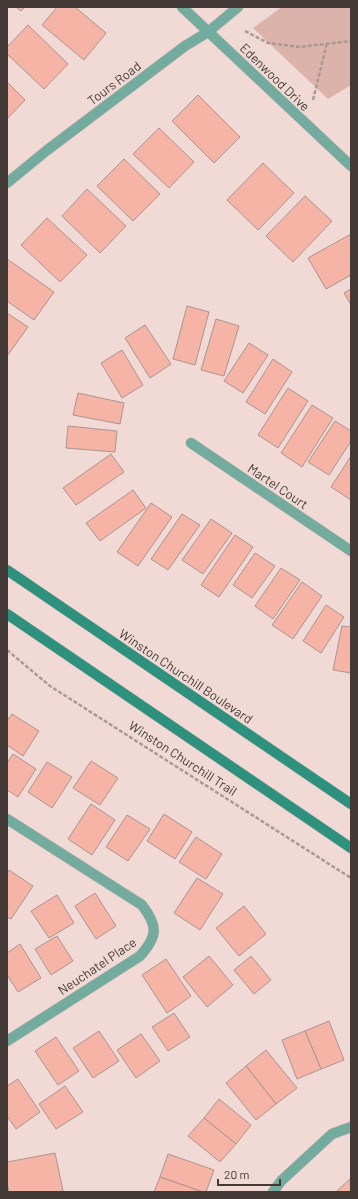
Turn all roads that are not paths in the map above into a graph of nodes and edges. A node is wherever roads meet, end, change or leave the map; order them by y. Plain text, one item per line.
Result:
1 (182, 7) edge
2 (238, 7) edge
3 (208, 32) junction
4 (351, 166) edge
5 (7, 183) edge
6 (191, 443) dead end
7 (351, 551) edge
8 (7, 570) edge
9 (7, 614) edge
10 (351, 804) edge
11 (7, 819) edge
12 (351, 848) edge
13 (7, 1041) edge
14 (351, 1127) edge
15 (273, 1192) edge

1 - 3 street, Edenwood Drive
2 - 3 street, Tours Road
3 - 4 street, Edenwood Drive
3 - 5 street, Tours Road
6 - 7 street, Martel Court
8 - 10 main road, Winston Churchill Boulevard
9 - 12 main road
11 - 13 street, Neuchatel Place
14 - 15 street

